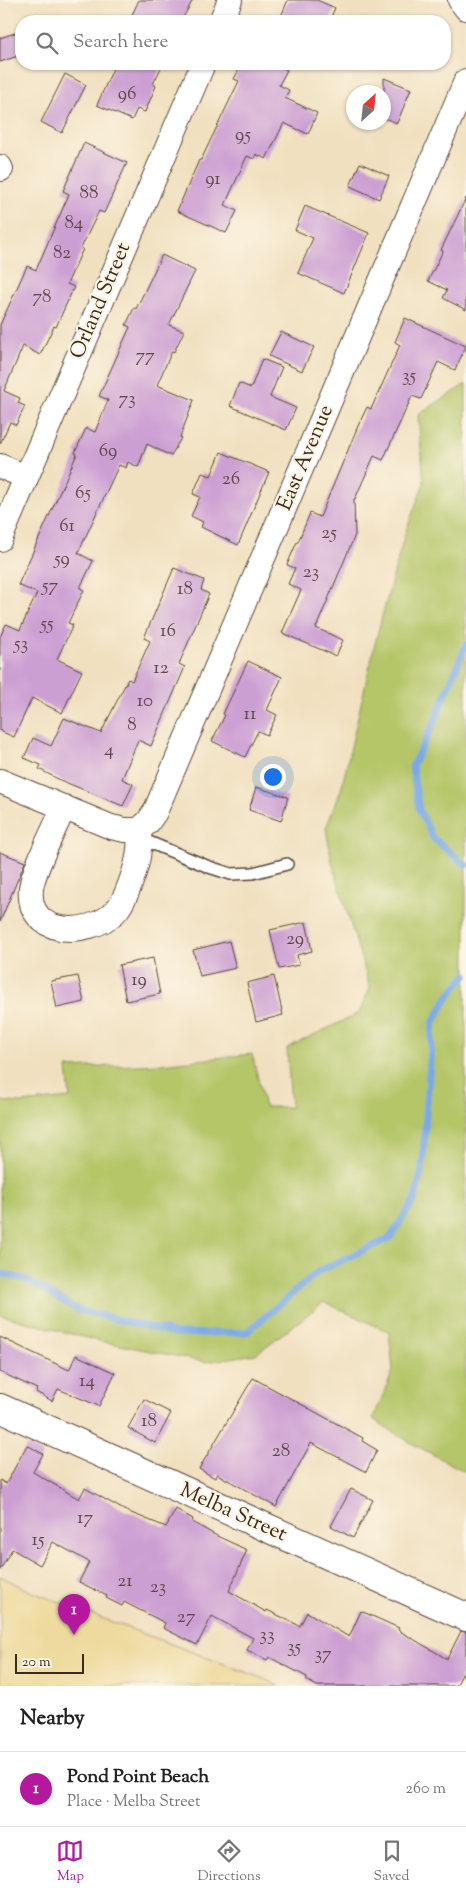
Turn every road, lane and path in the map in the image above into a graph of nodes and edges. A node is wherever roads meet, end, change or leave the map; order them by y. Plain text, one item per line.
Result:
1 (230, 0) edge
2 (460, 0) edge
3 (466, 8) edge
4 (224, 15) edge
5 (200, 70) edge
6 (466, 81) edge
7 (0, 466) edge
8 (26, 477) junction
9 (0, 538) edge
10 (0, 781) edge
11 (64, 807) junction
12 (139, 834) junction
13 (288, 864) dead end
14 (0, 1408) edge
15 (466, 1617) edge

1 - 4 street
2 - 3 street
5 - 8 street, Orland Street
6 - 12 street, East Avenue
7 - 8 street
8 - 9 street, Orland Street
10 - 11 street
11 - 12 street
11 - 12 street
12 - 13 lane
14 - 15 main road, Melba Street

